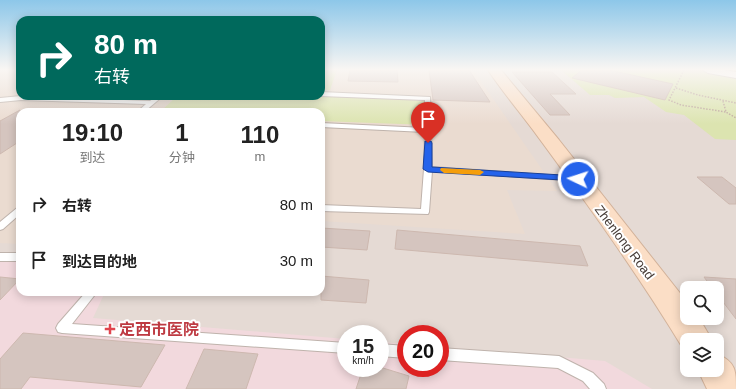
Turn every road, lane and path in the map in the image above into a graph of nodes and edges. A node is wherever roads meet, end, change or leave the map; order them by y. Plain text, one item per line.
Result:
1 (509, 88) edge
2 (676, 88) joint
3 (325, 94) edge
4 (16, 98) edge
5 (736, 98) edge
6 (0, 100) edge
7 (72, 100) edge
8 (155, 100) edge
9 (724, 101) junction
10 (151, 103) junction
11 (735, 103) edge
12 (145, 108) edge
13 (726, 112) junction
14 (736, 118) edge
15 (325, 125) edge
16 (428, 130) junction
17 (428, 169) junction
18 (578, 179) junction
19 (325, 208) edge
20 (16, 213) edge
21 (0, 227) edge
22 (0, 257) edge
23 (16, 258) edge
24 (89, 296) edge
25 (692, 333) edge
26 (337, 347) edge
27 (449, 355) edge
28 (719, 377) edge
29 (599, 389) edge
30 (727, 389) edge

1 - 18 main road, Zhenlong Road
2 - 9 path
2 - 13 path
3 - 16 lane
4 - 6 lane
5 - 11 path
7 - 10 lane
8 - 10 lane
9 - 11 path
9 - 13 path
10 - 12 lane
13 - 14 path
15 - 16 lane
16 - 17 lane
17 - 18 lane
17 - 19 lane
18 - 25 main road, Zhenlong Road
20 - 21 lane
22 - 23 lane
24 - 26 lane
27 - 29 lane
28 - 30 main road

